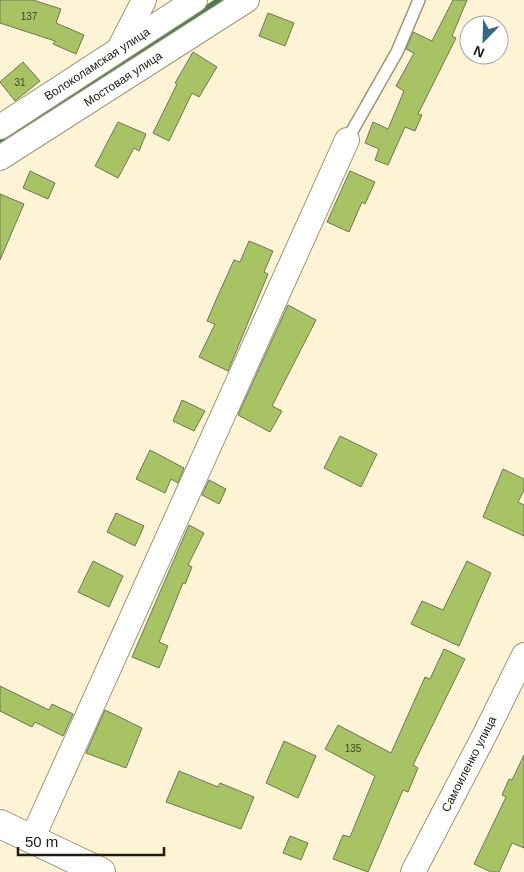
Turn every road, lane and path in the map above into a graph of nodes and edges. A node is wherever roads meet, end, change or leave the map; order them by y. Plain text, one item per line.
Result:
1 (144, 0) edge
2 (195, 0) edge
3 (247, 0) edge
4 (419, 0) edge
5 (120, 48) junction
6 (0, 127) edge
7 (347, 140) joint
8 (0, 158) edge
9 (524, 654) edge
10 (0, 824) edge
11 (32, 839) junction
12 (101, 872) edge
13 (413, 872) edge

1 - 5 street
2 - 5 street, Волоколамская улица
3 - 8 street, Мостовая улица
4 - 7 lane
5 - 6 street, Волоколамская улица
7 - 11 street
9 - 13 street, Самоиленко улица
10 - 11 street
11 - 12 street

